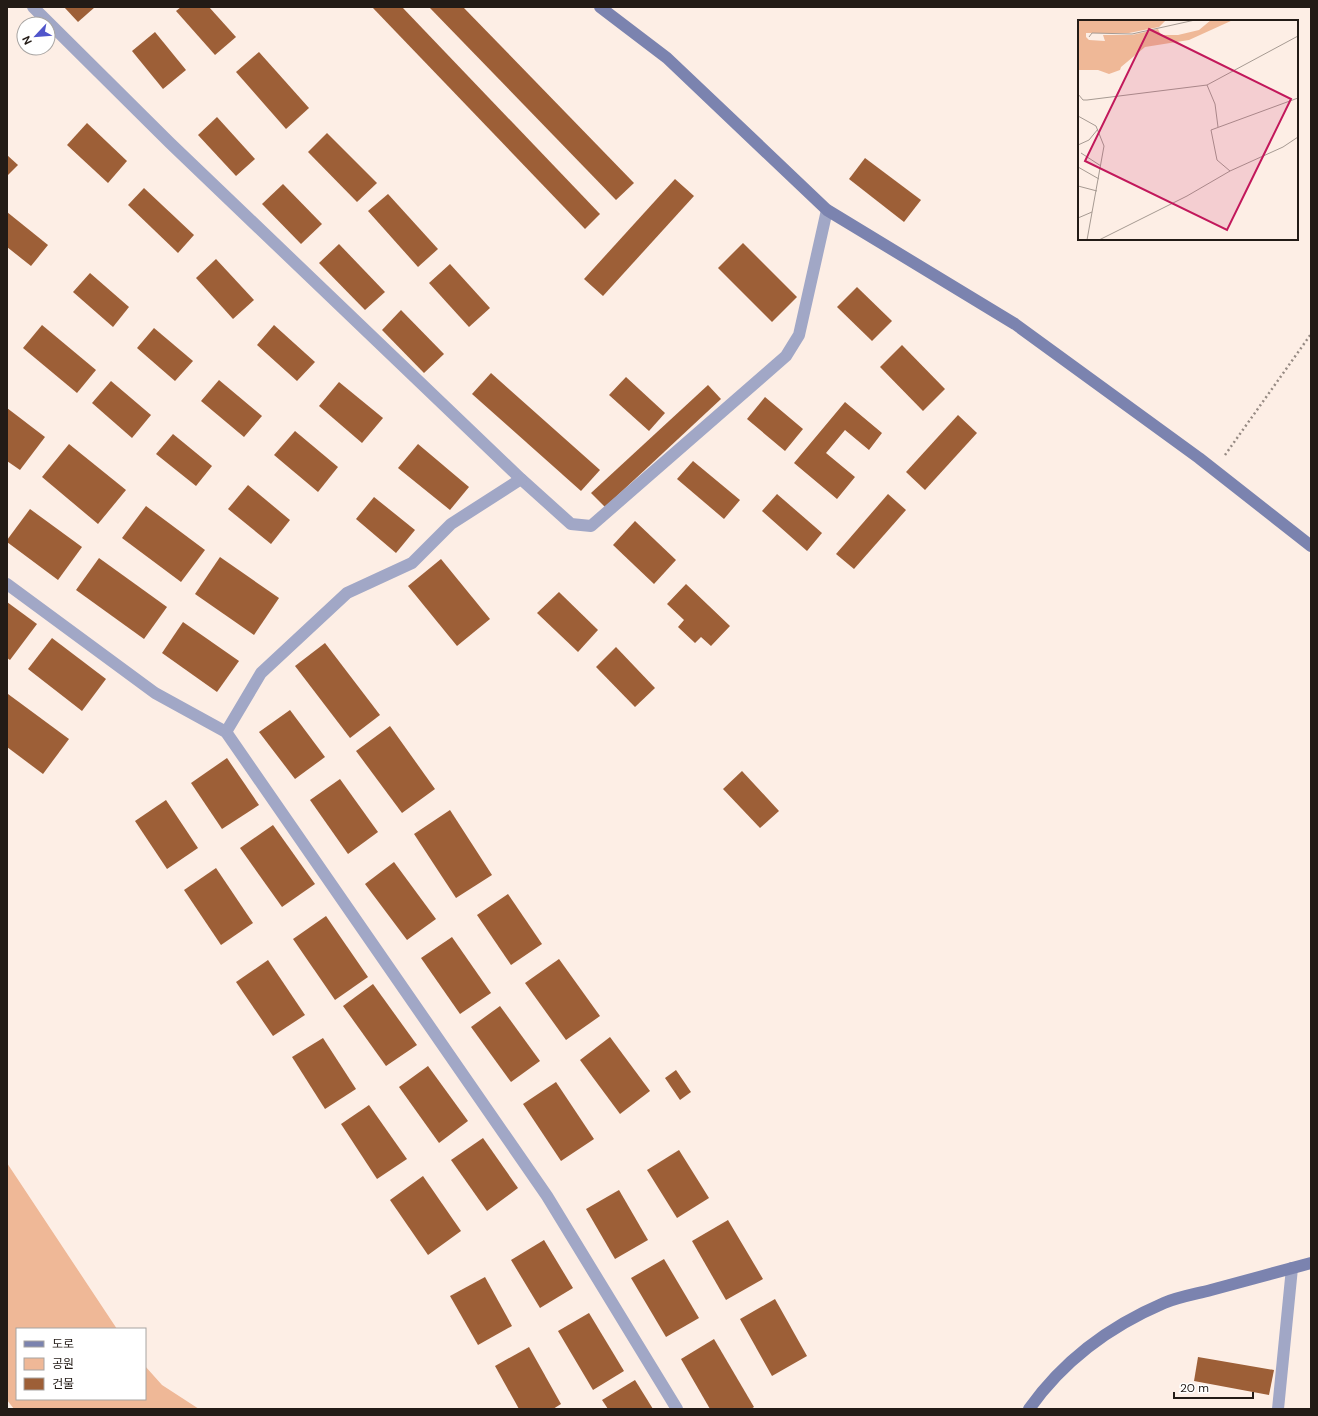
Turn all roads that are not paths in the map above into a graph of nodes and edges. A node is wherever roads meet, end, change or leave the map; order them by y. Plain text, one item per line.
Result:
1 (33, 7) edge
2 (600, 7) edge
3 (827, 210) junction
4 (521, 479) junction
5 (1311, 546) edge
6 (7, 584) edge
7 (226, 732) junction
8 (1311, 1263) edge
9 (1292, 1268) junction
10 (677, 1409) edge
11 (1029, 1409) edge
12 (1278, 1409) edge

1 - 4 street
2 - 3 street
3 - 4 street
3 - 5 street
4 - 7 street
6 - 7 street
7 - 10 street
8 - 9 street
9 - 11 street
9 - 12 street

